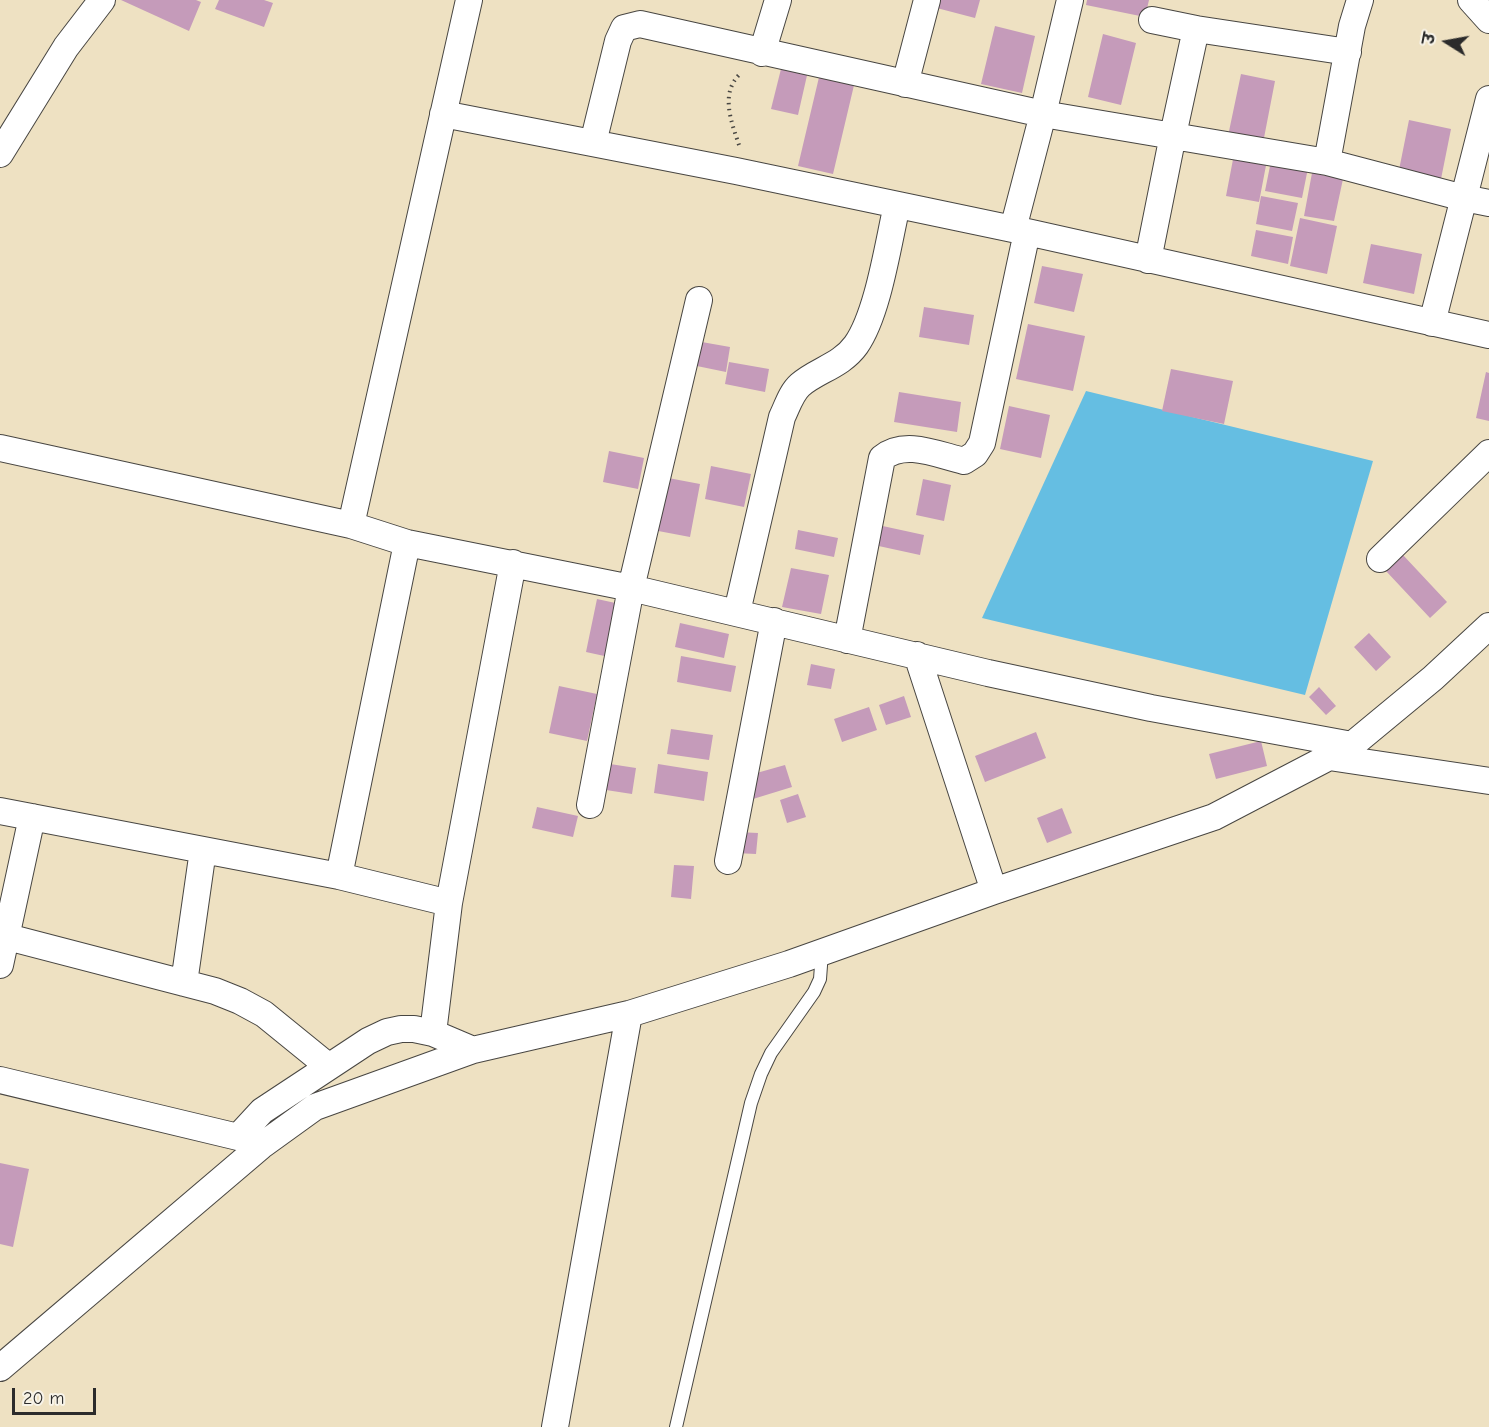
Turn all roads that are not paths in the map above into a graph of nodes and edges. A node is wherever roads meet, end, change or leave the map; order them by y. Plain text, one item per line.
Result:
1 (102, 0) edge
2 (469, 0) edge
3 (778, 0) edge
4 (927, 0) edge
5 (1070, 0) edge
6 (1360, 0) edge
7 (1471, 0) edge
8 (1152, 20) dead end
9 (1489, 20) edge
10 (1196, 29) junction
11 (1348, 52) junction
12 (762, 53) junction
13 (905, 84) junction
14 (1489, 99) edge
15 (443, 114) junction
16 (1043, 114) junction
17 (1173, 135) junction
18 (593, 143) junction
19 (0, 154) edge
20 (1327, 162) junction
21 (1464, 198) junction
22 (1489, 203) edge
23 (897, 205) junction
24 (1020, 231) junction
25 (1148, 260) junction
26 (699, 300) dead end
27 (1432, 323) junction
28 (1489, 335) edge
29 (0, 447) edge
30 (1489, 453) edge
31 (351, 525) junction
32 (407, 543) junction
33 (1380, 559) dead end
34 (513, 563) junction
35 (631, 588) junction
36 (737, 612) junction
37 (774, 621) junction
38 (1489, 626) edge
39 (847, 640) junction
40 (917, 655) junction
41 (1352, 745) junction
42 (1329, 757) junction
43 (1489, 781) edge
44 (590, 805) dead end
45 (0, 811) edge
46 (32, 817) junction
47 (202, 850) junction
48 (728, 861) dead end
49 (339, 876) junction
50 (994, 891) junction
51 (449, 903) junction
52 (3, 935) edge
53 (822, 952) junction
54 (0, 965) edge
55 (184, 983) junction
56 (629, 1014) junction
57 (433, 1033) junction
58 (473, 1050) junction
59 (328, 1066) junction
60 (0, 1080) edge
61 (250, 1141) junction
62 (0, 1368) edge
63 (555, 1427) edge
64 (676, 1427) edge

1 - 19 street
2 - 15 street
3 - 12 street
4 - 13 street
5 - 16 street
6 - 11 street
7 - 9 street
8 - 10 street
10 - 11 street
10 - 17 street
11 - 20 street
12 - 13 street
12 - 18 street
13 - 16 street
14 - 21 street
15 - 18 street
15 - 31 street
16 - 17 street
16 - 24 street
17 - 20 street
17 - 25 street
18 - 23 street
20 - 21 street
21 - 22 street
21 - 27 street
23 - 24 street
23 - 36 street
24 - 25 street
24 - 39 street
25 - 27 street
26 - 35 street
27 - 28 street
29 - 31 street
30 - 33 street
31 - 32 street
32 - 34 street
32 - 49 street
34 - 35 street
34 - 51 street
35 - 36 street
35 - 44 street
36 - 37 street
37 - 39 street
37 - 48 street
38 - 41 street
39 - 40 street
40 - 41 street
40 - 50 street
41 - 42 street
42 - 43 street
42 - 50 street
45 - 46 street
46 - 47 street
46 - 52 street
47 - 49 street
47 - 55 street
49 - 51 street
50 - 53 street
51 - 57 street
52 - 54 street
52 - 55 street
53 - 56 street
53 - 64 lane
55 - 59 street
56 - 58 street
56 - 63 street
57 - 58 street
57 - 59 street
58 - 61 street
59 - 61 street
60 - 61 street
61 - 62 street

